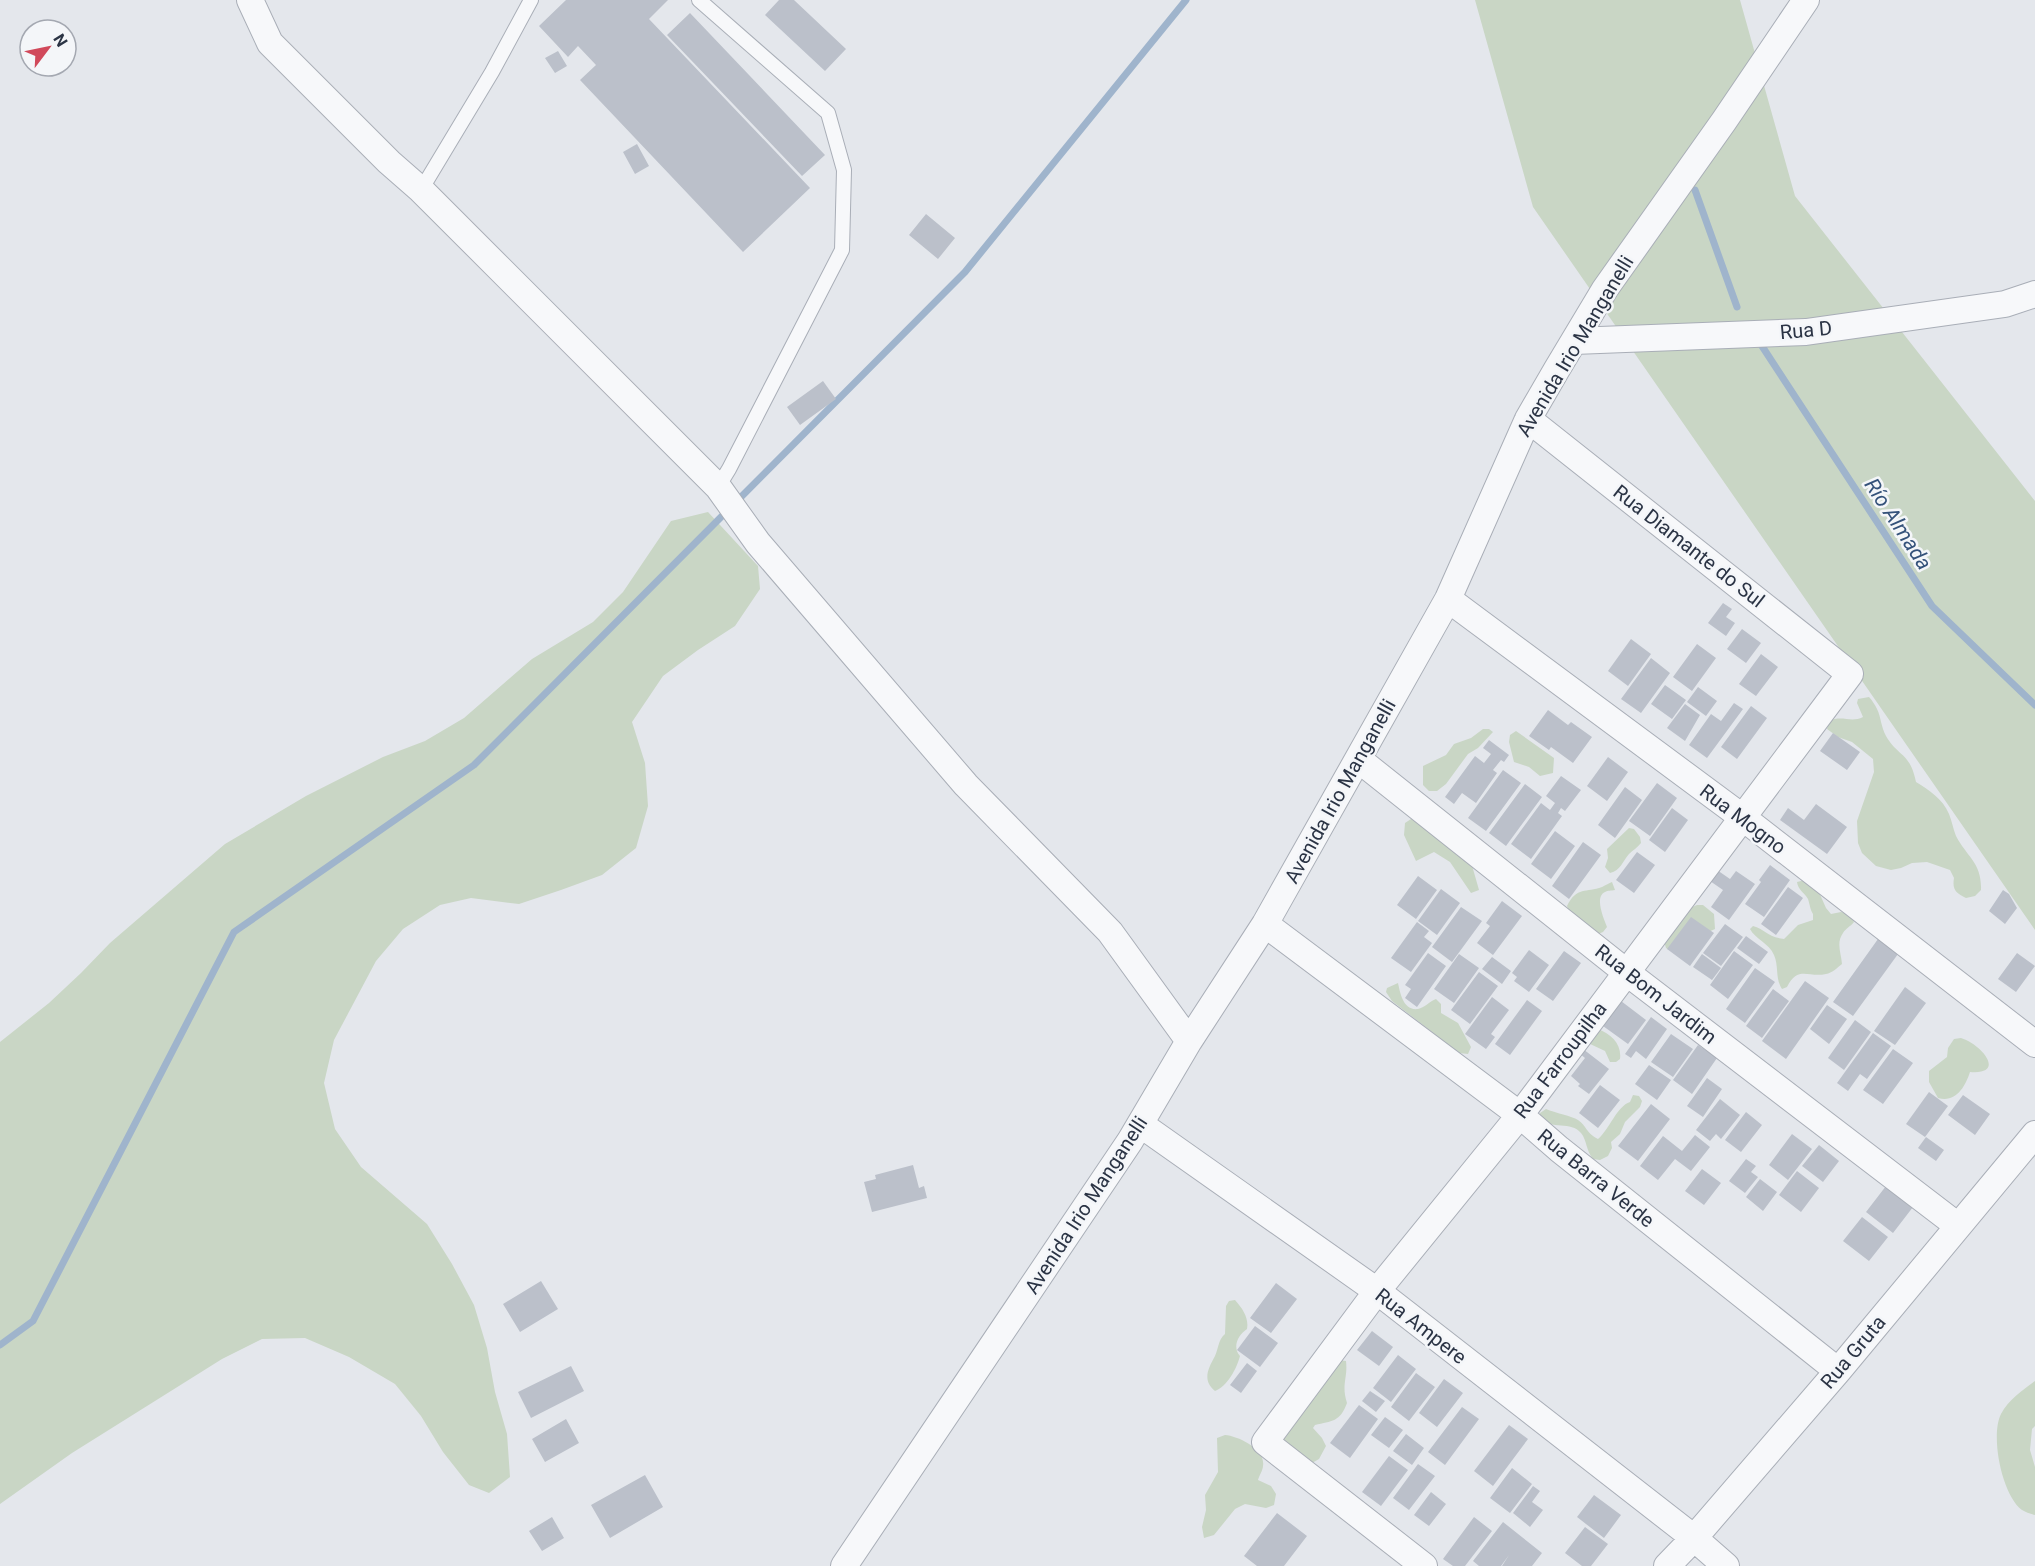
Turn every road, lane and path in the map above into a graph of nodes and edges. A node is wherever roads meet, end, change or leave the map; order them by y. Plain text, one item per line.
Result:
1 (250, 0) edge
2 (531, 0) edge
3 (699, 0) edge
4 (1806, 0) edge
5 (421, 190) junction
6 (2035, 294) edge
7 (1575, 341) junction
8 (1528, 419) junction
9 (718, 487) junction
10 (1448, 599) junction
11 (1850, 674) joint
12 (1358, 759) junction
13 (1742, 817) junction
14 (1265, 924) junction
15 (1626, 972) junction
16 (1189, 1041) junction
17 (2035, 1044) edge
18 (1520, 1115) junction
19 (1140, 1124) junction
20 (2035, 1134) edge
21 (1958, 1226) junction
22 (1377, 1291) junction
23 (1838, 1371) junction
24 (1694, 1538) junction
25 (844, 1566) edge
26 (1424, 1566) edge
27 (1667, 1566) edge
28 (1726, 1566) edge

1 - 5 street
2 - 5 lane
3 - 9 lane
4 - 7 street, Avenida Irio Manganelli
5 - 9 street
6 - 7 street, Rua D
7 - 8 street, Avenida Irio Manganelli
8 - 10 street, Avenida Irio Manganelli
8 - 11 street, Rua Diamante do Sul
9 - 16 street
10 - 12 street, Avenida Irio Manganelli
10 - 13 street, Rua Mogno
11 - 13 street, Rua Farroupilha
12 - 14 street, Avenida Irio Manganelli
12 - 15 street, Rua Bom Jardim
13 - 15 street, Rua Farroupilha
13 - 17 street, Rua Mogno
14 - 16 street, Avenida Irio Manganelli
14 - 18 street, Rua Barra Verde
15 - 18 street, Rua Farroupilha
15 - 21 street, Rua Bom Jardim
16 - 19 street, Avenida Irio Manganelli
18 - 22 street, Rua Farroupilha
18 - 23 street, Rua Barra Verde
19 - 22 street, Rua Ampere
19 - 25 street, Avenida Irio Manganelli
20 - 21 street, Rua Gruta
21 - 23 street, Rua Gruta
22 - 24 street, Rua Ampere
22 - 26 street, Rua Farroupilha
23 - 24 street, Rua Gruta
24 - 27 street, Rua Gruta
24 - 28 street, Rua Ampere

